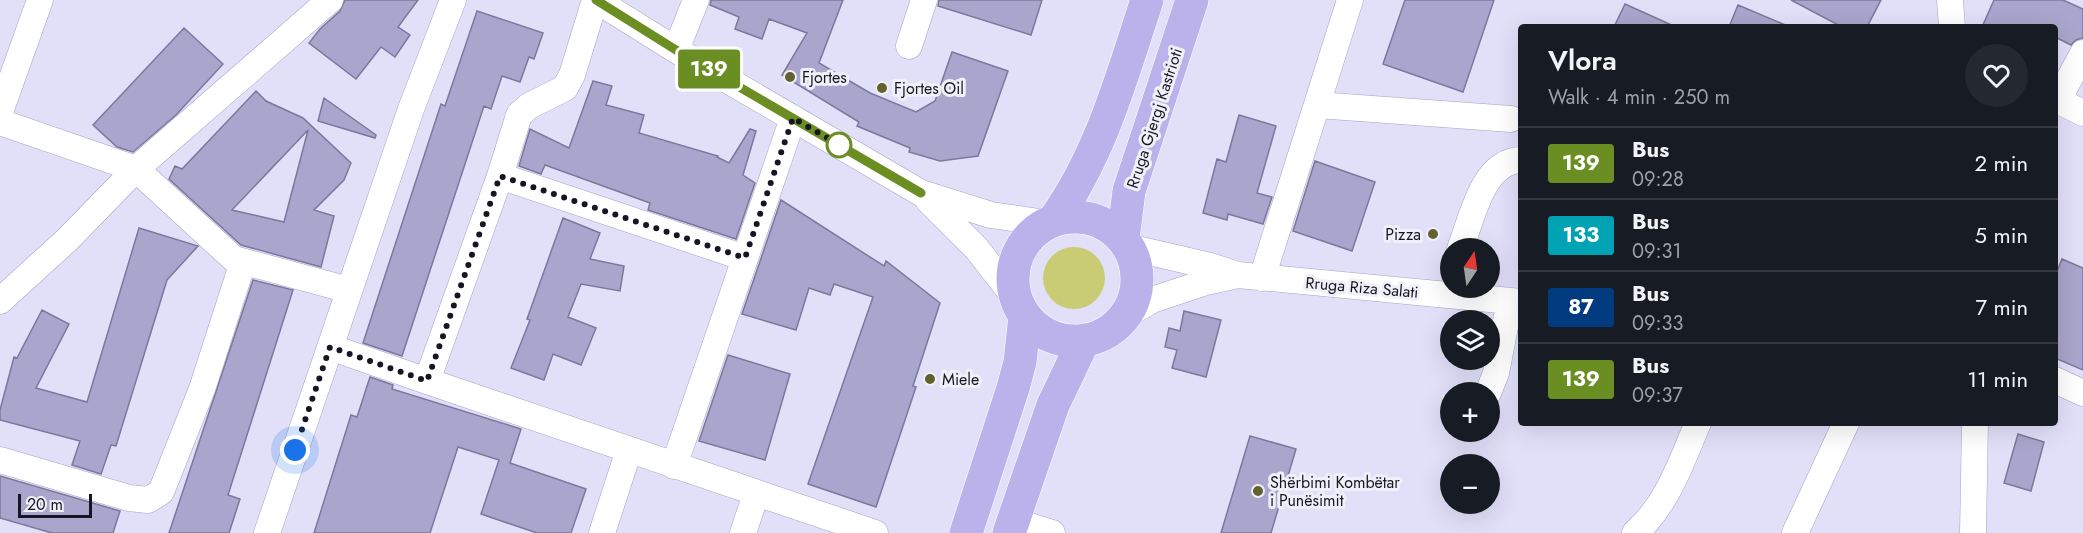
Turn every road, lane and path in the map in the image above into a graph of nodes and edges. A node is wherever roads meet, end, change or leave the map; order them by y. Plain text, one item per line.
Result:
1 (40, 0) edge
2 (330, 0) edge
3 (453, 0) edge
4 (595, 0) edge
5 (696, 0) edge
6 (924, 0) edge
7 (1147, 0) edge
8 (1192, 0) edge
9 (1350, 0) edge
10 (1950, 0) edge
11 (1952, 24) edge
12 (909, 46) dead end
13 (676, 50) junction
14 (2083, 53) edge
15 (2058, 96) edge
16 (2058, 100) edge
17 (1317, 105) junction
18 (0, 112) edge
19 (2083, 113) edge
20 (793, 118) junction
21 (1511, 119) dead end
22 (0, 122) edge
23 (1518, 160) edge
24 (136, 169) junction
25 (500, 176) junction
26 (921, 193) junction
27 (1050, 221) junction
28 (1464, 238) edge
29 (1125, 243) junction
30 (745, 258) junction
31 (243, 262) junction
32 (1250, 277) junction
33 (1440, 284) edge
34 (349, 291) junction
35 (1500, 297) edge
36 (0, 300) edge
37 (1515, 301) edge
38 (1020, 308) junction
39 (1125, 316) junction
40 (1084, 340) junction
41 (330, 347) junction
42 (427, 381) junction
43 (2058, 381) edge
44 (1492, 382) edge
45 (2083, 393) edge
46 (1697, 426) edge
47 (1845, 426) edge
48 (1975, 426) edge
49 (629, 450) junction
50 (0, 460) edge
51 (674, 466) junction
52 (756, 494) junction
53 (1011, 527) edge
54 (267, 533) edge
55 (602, 533) edge
56 (743, 533) edge
57 (875, 533) edge
58 (966, 533) edge
59 (1052, 533) edge
60 (1635, 533) edge
61 (1795, 533) edge
62 (1973, 533) edge

1 - 18 street
2 - 24 street
3 - 34 street
4 - 13 street
4 - 25 street
5 - 13 street
6 - 12 street
7 - 27 main road
8 - 29 main road, Rruga Gjergj Kastrioti
9 - 17 street
10 - 11 street
13 - 20 street
14 - 15 street
16 - 19 street
17 - 21 street
17 - 32 street
20 - 26 street
20 - 30 street
22 - 24 street
23 - 28 street
24 - 31 street
24 - 36 street
25 - 30 street
25 - 42 street
26 - 27 street
26 - 38 street
27 - 29 main road
27 - 38 main road
29 - 32 street
29 - 39 main road
30 - 51 street
31 - 34 street
31 - 50 street
32 - 33 street, Rruga Riza Salati
32 - 39 street
34 - 41 street
35 - 37 street, Rruga Riza Salati
37 - 44 street
38 - 40 main road
38 - 58 main road
39 - 40 main road
40 - 53 main road
41 - 42 street
41 - 54 street
42 - 49 street
43 - 45 street
46 - 60 street
47 - 61 street
48 - 62 street
49 - 51 street
49 - 55 street
51 - 52 street
52 - 56 street
52 - 57 street
53 - 59 street

